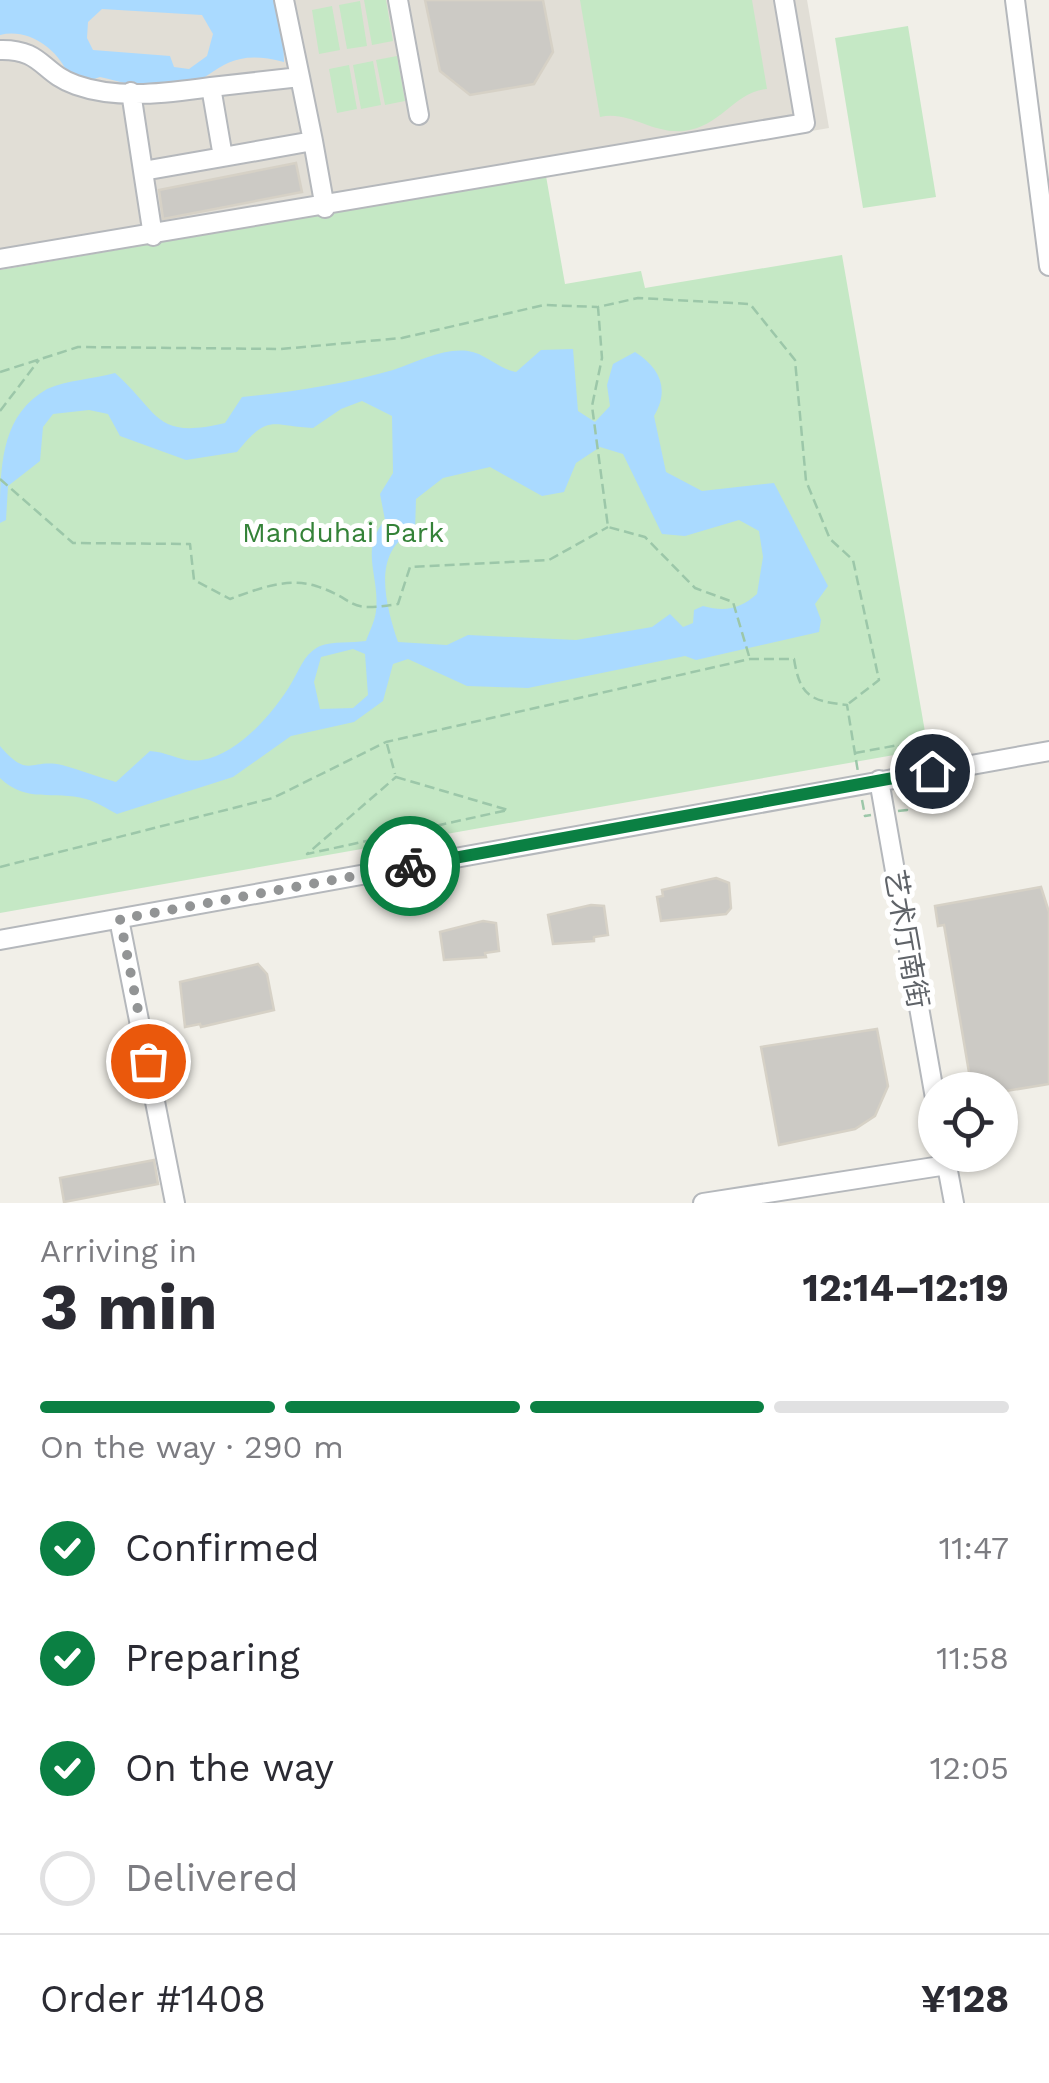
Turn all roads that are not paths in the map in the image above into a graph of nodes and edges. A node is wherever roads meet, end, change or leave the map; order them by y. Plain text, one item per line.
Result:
1 (284, 0) edge
2 (398, 0) edge
3 (784, 0) edge
4 (1014, 0) edge
5 (0, 50) edge
6 (300, 76) junction
7 (211, 87) junction
8 (131, 92) junction
9 (419, 115) dead end
10 (313, 141) junction
11 (223, 157) junction
12 (143, 171) junction
13 (325, 208) junction
14 (153, 236) junction
15 (0, 260) edge
16 (1049, 266) edge
17 (1049, 751) edge
18 (878, 780) junction
19 (120, 919) junction
20 (0, 940) edge
21 (930, 1072) edge
22 (918, 1165) edge
23 (948, 1172) edge
24 (176, 1203) edge
25 (702, 1203) edge
26 (954, 1203) edge

1 - 6 street
2 - 9 street
3 - 13 street
4 - 16 street
5 - 8 street
6 - 7 street
6 - 10 street
7 - 8 street
7 - 11 street
8 - 12 street
10 - 11 street
10 - 13 street
11 - 12 street
12 - 14 street
13 - 14 street
14 - 15 street
17 - 18 street
18 - 19 street
18 - 21 street, 艺术厅南街
19 - 20 street
19 - 24 street
22 - 25 street
23 - 26 street

